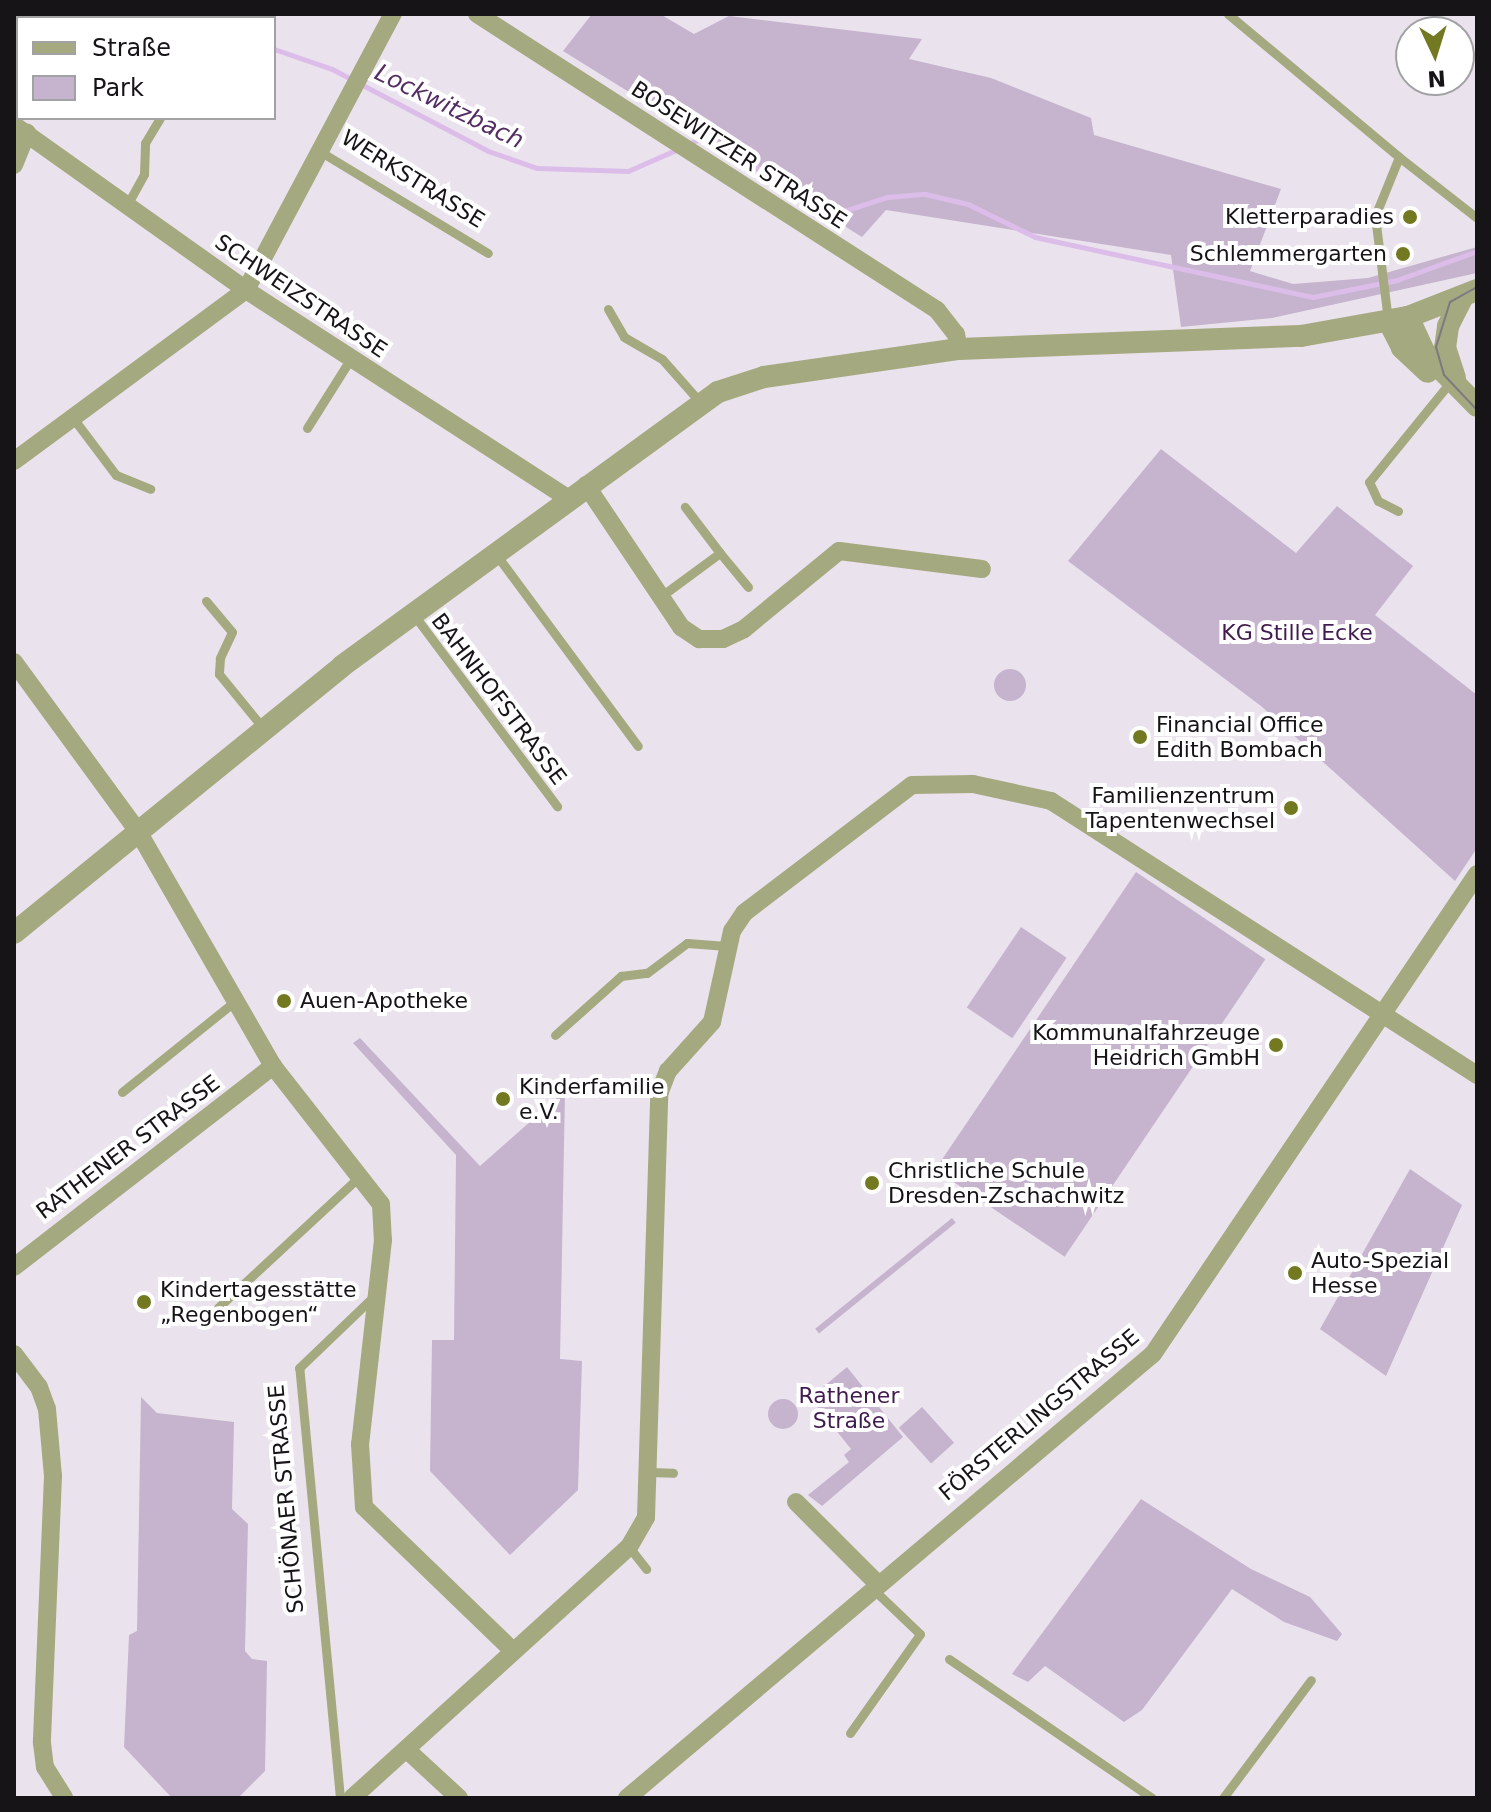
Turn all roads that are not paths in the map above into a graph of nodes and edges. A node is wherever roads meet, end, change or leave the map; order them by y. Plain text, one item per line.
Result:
1 (393, 14) edge
2 (477, 14) edge
3 (1228, 14) edge
4 (159, 120) edge
5 (21, 129) edge
6 (321, 152) junction
7 (1399, 157) junction
8 (14, 165) edge
9 (127, 205) junction
10 (1477, 218) edge
11 (488, 253) dead end
12 (246, 290) junction
13 (1470, 294) edge
14 (608, 309) dead end
15 (1394, 313) junction
16 (959, 349) junction
17 (351, 358) junction
18 (1462, 395) edge
19 (700, 402) junction
20 (73, 418) junction
21 (307, 428) dead end
22 (14, 461) edge
23 (150, 489) dead end
24 (577, 491) junction
25 (685, 507) dead end
26 (1398, 511) dead end
27 (494, 552) junction
28 (720, 553) junction
29 (982, 569) dead end
30 (748, 587) dead end
31 (660, 597) junction
32 (206, 601) dead end
33 (412, 613) junction
34 (14, 662) edge
35 (265, 730) junction
36 (638, 746) dead end
37 (557, 806) dead end
38 (139, 833) junction
39 (1477, 874) edge
40 (14, 933) edge
41 (727, 946) junction
42 (235, 1001) junction
43 (1381, 1015) junction
44 (555, 1035) dead end
45 (273, 1066) junction
46 (1477, 1075) edge
47 (122, 1092) dead end
48 (359, 1177) junction
49 (14, 1267) edge
50 (373, 1297) junction
51 (211, 1314) dead end
52 (14, 1354) edge
53 (649, 1472) junction
54 (673, 1473) dead end
55 (796, 1502) dead end
56 (629, 1547) junction
57 (646, 1569) dead end
58 (874, 1585) junction
59 (512, 1650) junction
60 (949, 1659) dead end
61 (1311, 1680) dead end
62 (850, 1733) dead end
63 (407, 1750) junction
64 (64, 1798) edge
65 (340, 1798) edge
66 (352, 1798) edge
67 (459, 1798) edge
68 (627, 1798) edge
69 (1152, 1798) edge
70 (1223, 1798) edge

1 - 6 street, WERKSTRASSE
2 - 16 street, BOSEWITZER STRASSE
3 - 7 lane
4 - 9 lane
5 - 8 street
5 - 9 street, SCHWEIZSTRASSE
6 - 11 lane, WERKSTRASSE
6 - 12 street
7 - 10 lane
7 - 15 lane
9 - 12 street, SCHWEIZSTRASSE
12 - 17 street, SCHWEIZSTRASSE
12 - 20 street
13 - 15 street
13 - 18 street
14 - 19 lane
15 - 16 street
15 - 18 street
16 - 19 street
17 - 21 lane
17 - 24 street, SCHWEIZSTRASSE
18 - 26 lane
19 - 24 street
20 - 22 street
20 - 23 lane
24 - 27 street
24 - 31 street
25 - 28 lane
27 - 33 street
27 - 36 lane
28 - 30 lane
28 - 31 lane
29 - 31 street
32 - 35 lane
33 - 35 street
33 - 37 lane, BAHNHOFSTRASSE
34 - 38 street
35 - 38 street
38 - 40 street
38 - 42 street
39 - 43 street, FÖRSTERLINGSTRASSE
41 - 43 street
41 - 44 lane
41 - 53 street
42 - 45 street
42 - 47 lane
43 - 46 street
43 - 58 street, FÖRSTERLINGSTRASSE
45 - 48 street
45 - 49 street, RATHENER STRASSE
48 - 50 street
48 - 51 lane
50 - 59 street
50 - 65 lane, SCHÖNAER STRASSE
52 - 64 street
53 - 54 lane
53 - 56 street
55 - 58 street
56 - 57 lane
56 - 59 street
58 - 62 lane
58 - 68 street, FÖRSTERLINGSTRASSE
59 - 63 street
60 - 69 lane
61 - 70 lane
63 - 66 street
63 - 67 street

